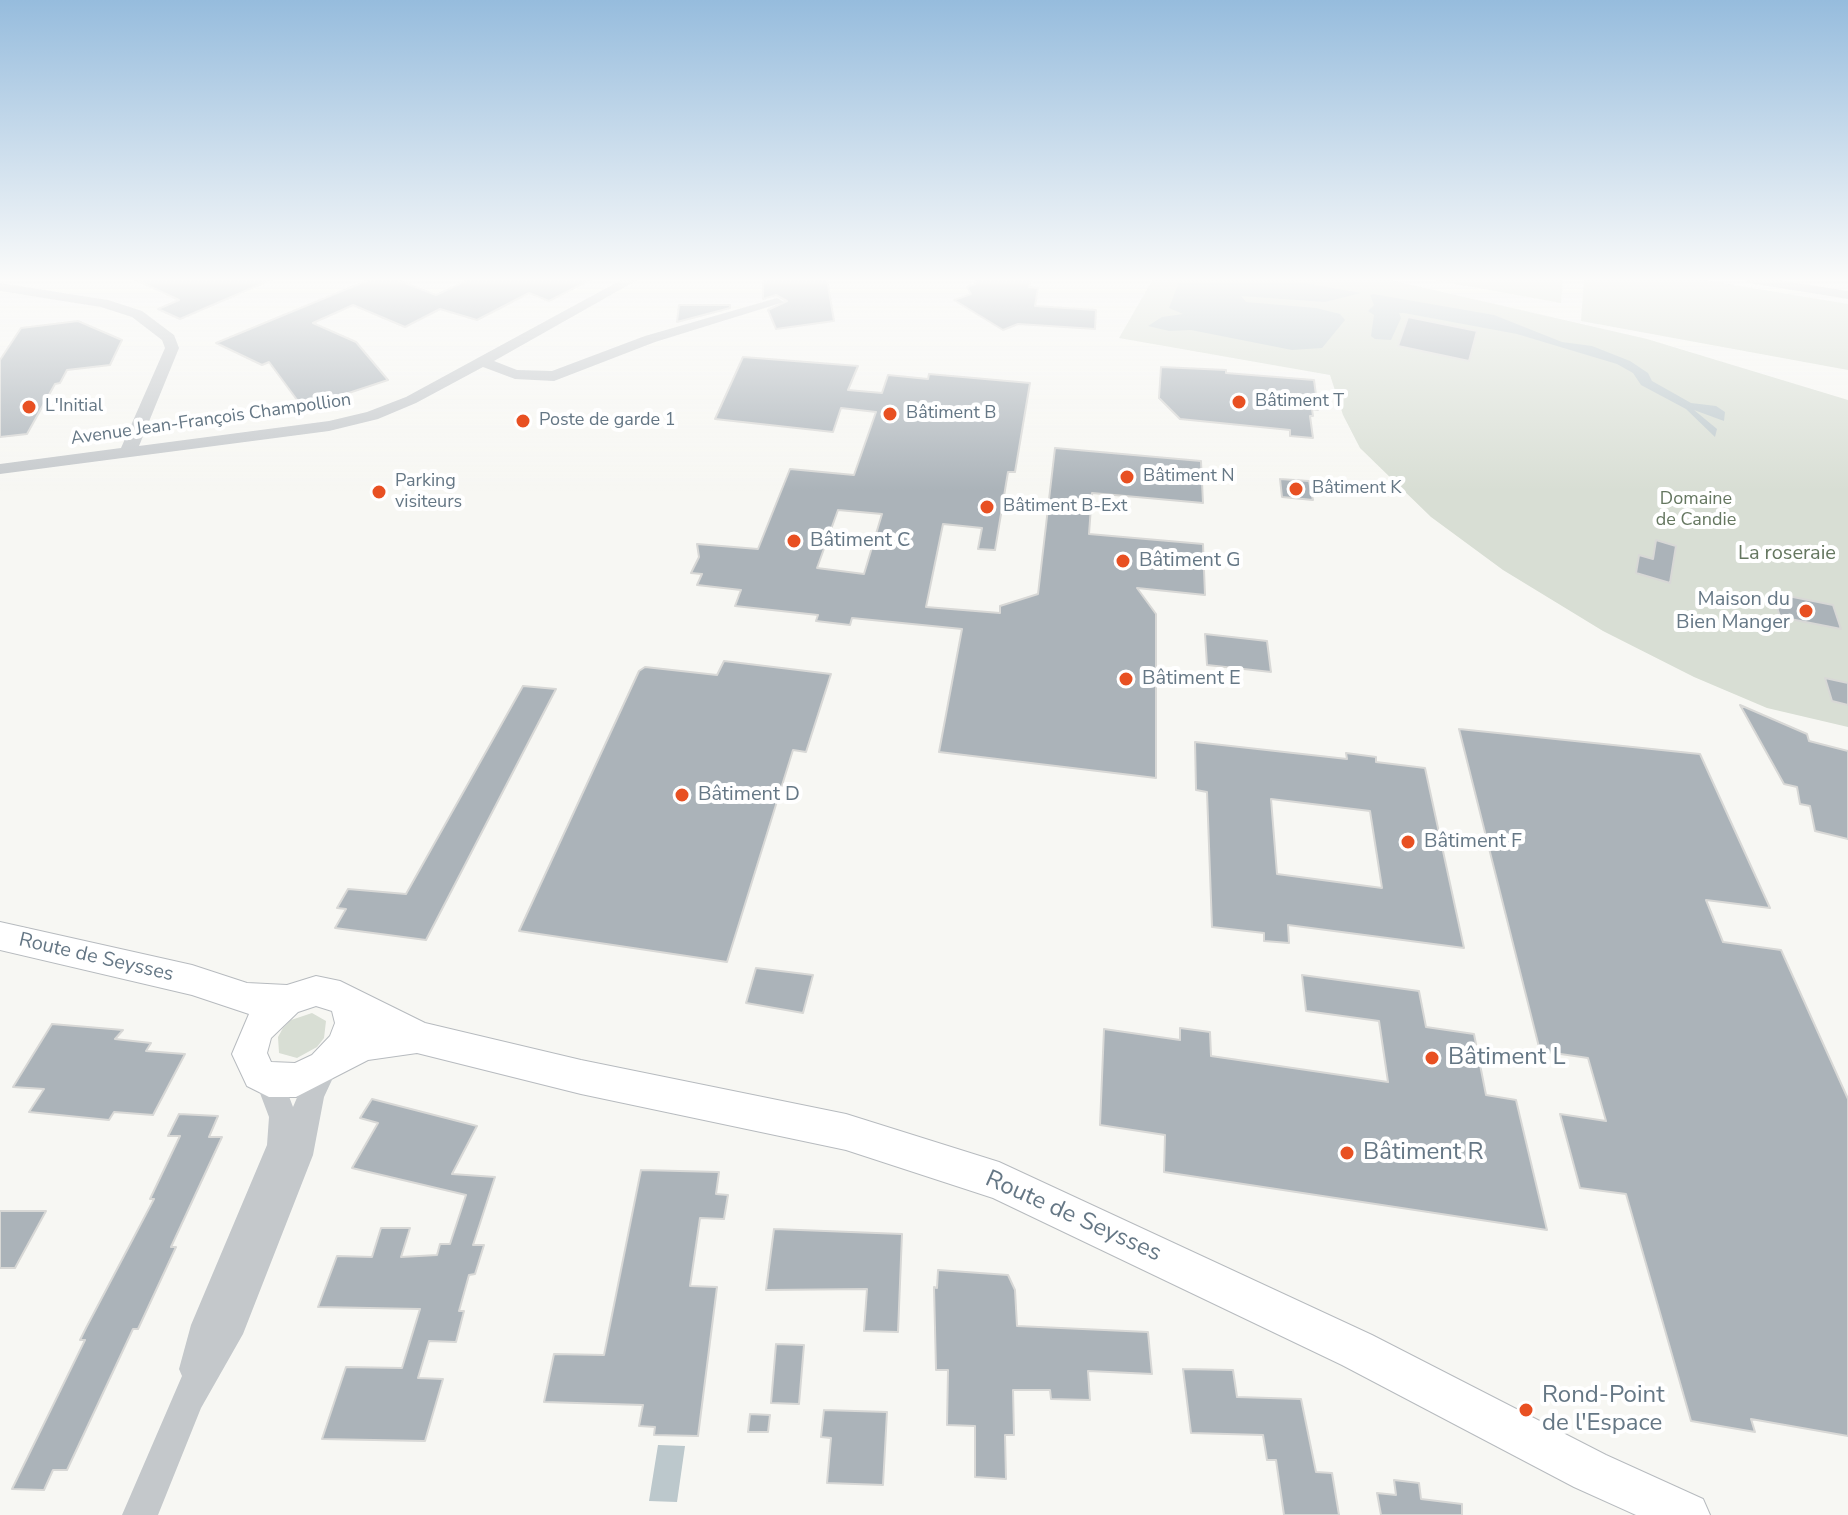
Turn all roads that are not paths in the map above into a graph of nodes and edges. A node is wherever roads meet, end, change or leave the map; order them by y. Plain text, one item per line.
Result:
1 (171, 350) edge
2 (503, 350) edge
3 (622, 350) edge
4 (482, 361) junction
5 (128, 452) junction
6 (0, 469) edge
7 (0, 936) edge
8 (192, 980) junction
9 (287, 1000) junction
10 (347, 1004) junction
11 (417, 1037) junction
12 (251, 1041) junction
13 (330, 1062) junction
14 (269, 1080) junction
15 (189, 1397) junction
16 (140, 1515) edge
17 (1687, 1515) edge

1 - 5 street
2 - 4 street, Avenue Jean-François Champollion
3 - 4 street
4 - 5 street, Avenue Jean-François Champollion
5 - 6 street, Avenue Jean-François Champollion
7 - 8 main road, Route de Seysses
8 - 9 main road, Route de Seysses
8 - 12 main road, Route de Seysses
9 - 10 main road
9 - 12 main road
10 - 11 main road, Route de Seysses
10 - 13 main road
11 - 13 main road, Route de Seysses
11 - 17 main road, Route de Seysses
12 - 14 main road
13 - 14 main road
13 - 15 street
14 - 15 street
15 - 16 street

